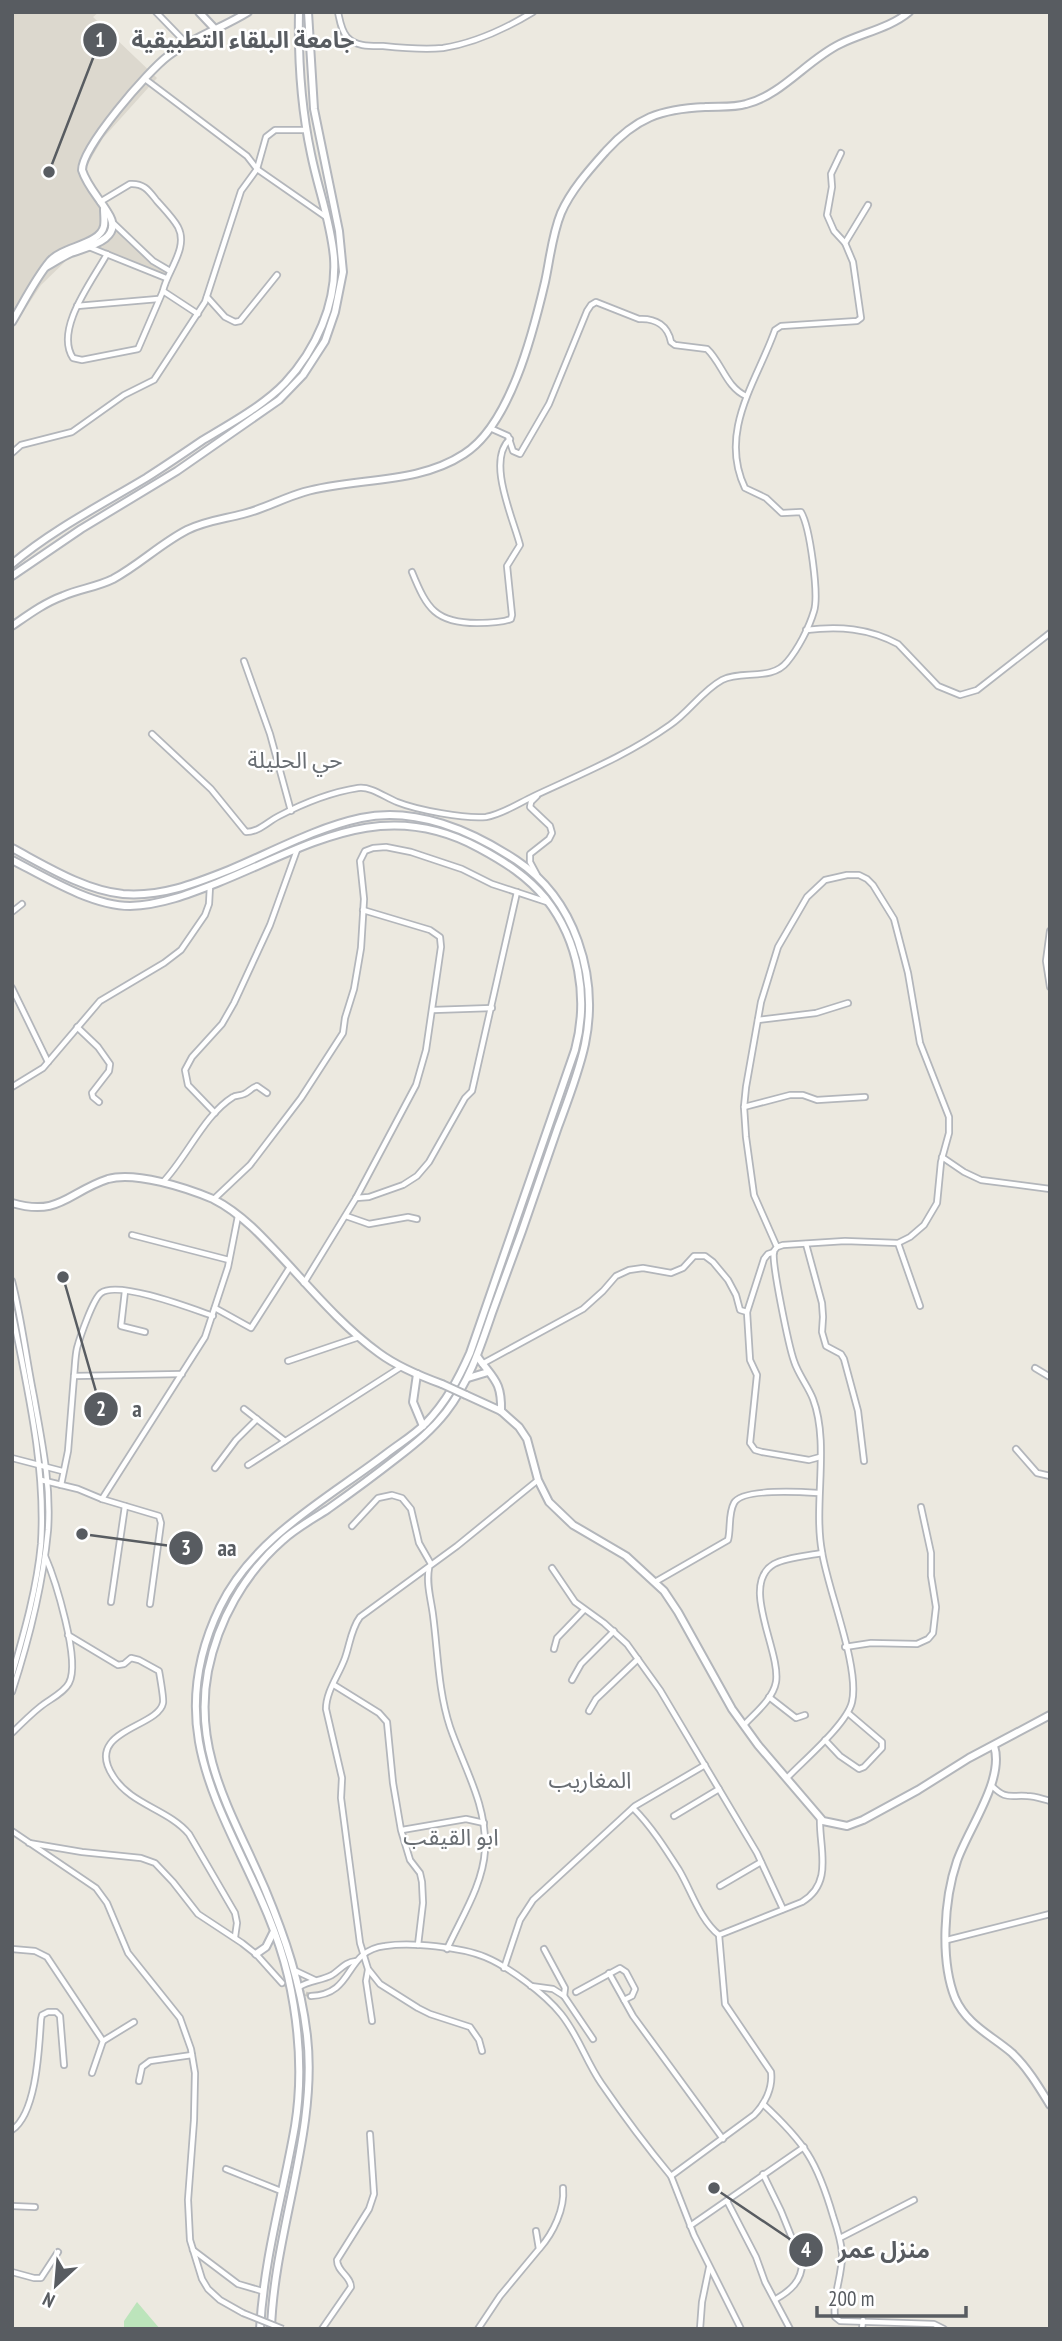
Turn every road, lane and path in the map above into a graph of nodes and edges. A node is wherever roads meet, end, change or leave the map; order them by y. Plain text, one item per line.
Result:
1 (156, 12) edge
2 (199, 12) edge
3 (248, 12) edge
4 (308, 12) edge
5 (338, 12) edge
6 (533, 12) edge
7 (909, 12) edge
8 (298, 14) edge
9 (215, 29) junction
10 (188, 45) junction
11 (145, 79) junction
12 (306, 130) junction
13 (841, 153) dead end
14 (257, 169) junction
15 (102, 204) junction
16 (869, 205) dead end
17 (327, 217) junction
18 (112, 221) junction
19 (845, 243) junction
20 (89, 247) junction
21 (107, 254) junction
22 (47, 267) junction
23 (170, 271) junction
24 (277, 275) dead end
25 (166, 278) junction
26 (163, 291) junction
27 (207, 297) junction
28 (158, 299) junction
29 (77, 306) junction
30 (198, 314) junction
31 (12, 322) edge
32 (746, 396) junction
33 (491, 428) junction
34 (510, 439) junction
35 (12, 453) edge
36 (149, 476) junction
37 (155, 484) junction
38 (12, 564) edge
39 (412, 572) dead end
40 (12, 576) edge
41 (12, 626) edge
42 (805, 630) junction
43 (1050, 633) edge
44 (244, 661) dead end
45 (152, 734) dead end
46 (542, 792) junction
47 (399, 803) junction
48 (291, 811) junction
49 (397, 816) junction
50 (12, 848) edge
51 (297, 850) junction
52 (12, 860) edge
53 (61, 873) junction
54 (539, 878) junction
55 (55, 881) junction
56 (210, 886) junction
57 (517, 892) junction
58 (548, 902) junction
59 (22, 904) dead end
60 (363, 910) junction
61 (12, 912) edge
62 (1050, 931) edge
63 (1049, 942) edge
64 (1050, 987) edge
65 (12, 988) edge
66 (848, 1003) dead end
67 (492, 1008) junction
68 (433, 1010) junction
69 (758, 1020) junction
70 (77, 1027) junction
71 (48, 1062) junction
72 (12, 1087) edge
73 (267, 1093) dead end
74 (865, 1097) dead end
75 (99, 1102) dead end
76 (744, 1107) junction
77 (215, 1113) junction
78 (942, 1157) junction
79 (163, 1183) junction
80 (1050, 1189) edge
81 (356, 1198) junction
82 (214, 1200) junction
83 (12, 1203) edge
84 (238, 1215) junction
85 (346, 1216) junction
86 (417, 1219) dead end
87 (132, 1235) dead end
88 (898, 1243) junction
89 (806, 1244) junction
90 (775, 1250) junction
91 (229, 1260) junction
92 (290, 1267) junction
93 (12, 1281) edge
94 (304, 1283) junction
95 (125, 1291) junction
96 (920, 1306) dead end
97 (215, 1308) junction
98 (12, 1311) edge
99 (747, 1312) junction
100 (213, 1316) junction
101 (145, 1332) dead end
102 (359, 1337) junction
103 (477, 1356) junction
104 (288, 1361) dead end
105 (482, 1364) junction
106 (401, 1367) junction
107 (1035, 1368) dead end
108 (488, 1372) junction
109 (182, 1374) junction
110 (417, 1374) junction
111 (74, 1376) junction
112 (1050, 1377) edge
113 (468, 1378) junction
114 (244, 1409) dead end
115 (417, 1411) junction
116 (501, 1411) junction
117 (436, 1412) junction
118 (257, 1419) junction
119 (423, 1426) junction
120 (285, 1441) junction
121 (1016, 1449) dead end
122 (820, 1457) junction
123 (12, 1458) edge
124 (864, 1461) dead end
125 (248, 1465) dead end
126 (39, 1466) junction
127 (46, 1467) junction
128 (215, 1468) dead end
129 (62, 1471) junction
130 (1050, 1476) edge
131 (41, 1480) junction
132 (538, 1480) junction
133 (47, 1482) junction
134 (61, 1485) junction
135 (819, 1493) junction
136 (102, 1499) junction
137 (125, 1506) junction
138 (921, 1507) dead end
139 (45, 1523) junction
140 (352, 1526) dead end
141 (822, 1553) junction
142 (44, 1555) junction
143 (430, 1565) junction
144 (552, 1568) dead end
145 (655, 1582) junction
146 (111, 1602) dead end
147 (150, 1604) dead end
148 (584, 1610) junction
149 (614, 1631) junction
150 (68, 1635) junction
151 (845, 1647) junction
152 (554, 1649) dead end
153 (638, 1659) junction
154 (12, 1675) edge
155 (572, 1680) dead end
156 (334, 1685) junction
157 (12, 1692) edge
158 (769, 1697) junction
159 (589, 1712) dead end
160 (848, 1713) junction
161 (805, 1715) dead end
162 (1050, 1715) edge
163 (744, 1725) junction
164 (12, 1733) edge
165 (825, 1740) junction
166 (994, 1746) junction
167 (705, 1765) junction
168 (787, 1778) junction
169 (991, 1784) junction
170 (719, 1789) junction
171 (1050, 1801) edge
172 (633, 1808) junction
173 (674, 1816) dead end
174 (820, 1819) junction
175 (484, 1824) junction
176 (401, 1830) junction
177 (12, 1831) edge
178 (28, 1843) junction
179 (761, 1863) junction
180 (720, 1886) dead end
181 (783, 1909) junction
182 (1050, 1914) edge
183 (273, 1933) junction
184 (719, 1935) junction
185 (234, 1937) junction
186 (947, 1940) junction
187 (418, 1945) junction
188 (266, 1947) junction
189 (12, 1949) edge
190 (447, 1949) junction
191 (280, 1950) junction
192 (544, 1950) dead end
193 (363, 1953) junction
194 (256, 1954) junction
195 (356, 1961) junction
196 (504, 1968) junction
197 (368, 1969) junction
198 (296, 1970) junction
199 (609, 1973) junction
200 (316, 1980) junction
201 (282, 1983) tunnel mouth
202 (528, 1986) junction
203 (299, 1987) junction
204 (576, 1992) dead end
205 (311, 1996) dead end
206 (564, 1996) junction
207 (624, 2000) junction
208 (372, 2021) dead end
209 (134, 2022) dead end
210 (593, 2039) dead end
211 (103, 2041) junction
212 (482, 2051) dead end
213 (192, 2056) junction
214 (64, 2065) dead end
215 (92, 2073) dead end
216 (139, 2081) dead end
217 (763, 2104) junction
218 (1050, 2105) edge
219 (12, 2130) edge
220 (370, 2134) dead end
221 (723, 2139) junction
222 (804, 2147) junction
223 (226, 2169) dead end
224 (763, 2174) junction
225 (671, 2176) junction
226 (563, 2188) dead end
227 (281, 2190) junction
228 (915, 2200) dead end
229 (727, 2201) junction
230 (12, 2206) edge
231 (34, 2207) dead end
232 (690, 2226) junction
233 (536, 2231) dead end
234 (840, 2238) junction
235 (539, 2249) junction
236 (192, 2250) junction
237 (58, 2252) dead end
238 (710, 2268) junction
239 (12, 2272) edge
240 (262, 2291) junction
241 (776, 2300) junction
242 (863, 2320) junction
243 (260, 2329) edge
244 (271, 2329) edge
245 (283, 2329) edge
246 (322, 2329) edge
247 (478, 2329) edge
248 (700, 2329) edge
249 (741, 2329) edge
250 (790, 2329) edge
251 (862, 2329) edge
252 (944, 2329) edge

1 - 10 street
2 - 9 main road
3 - 9 main road
4 - 37 main road
5 - 6 street
7 - 33 main road
8 - 12 main road
9 - 10 main road
10 - 11 main road
11 - 14 street
11 - 15 main road
12 - 14 street
12 - 17 main road
13 - 19 street
14 - 17 street
14 - 27 street
15 - 18 main road
15 - 22 main road
15 - 23 street
16 - 19 street
17 - 36 main road
18 - 20 main road
18 - 23 street
19 - 32 street
20 - 21 street
20 - 22 main road
21 - 25 street
21 - 29 street
22 - 31 main road
23 - 25 street
24 - 27 street
25 - 26 street
26 - 28 street
26 - 30 street
27 - 30 street
28 - 29 street
28 - 29 street
30 - 35 street
32 - 34 street
32 - 42 street
33 - 34 street
33 - 41 main road
34 - 39 street
36 - 37 main road
36 - 38 main road
37 - 40 main road
42 - 43 street
42 - 46 street
44 - 48 street
45 - 48 street
46 - 47 street
46 - 54 street
47 - 48 street
47 - 49 street
49 - 53 main road
49 - 54 main road
50 - 53 main road
51 - 56 main road
51 - 58 main road
51 - 77 street
52 - 55 main road
53 - 55 main road
54 - 103 main road
55 - 56 main road
56 - 70 street
57 - 58 street
57 - 60 street
57 - 67 street
58 - 117 main road
59 - 61 street
60 - 68 street
60 - 82 street
62 - 63 street
63 - 64 street
65 - 71 street
66 - 69 street
67 - 68 street
67 - 81 street
68 - 81 street
69 - 76 street
69 - 78 street
70 - 71 street
70 - 75 street
71 - 72 street
73 - 77 street
74 - 76 street
76 - 90 street
77 - 79 street
78 - 80 street
78 - 88 street
79 - 82 main road
79 - 83 main road
81 - 85 street
82 - 84 main road
84 - 91 street
84 - 92 main road
85 - 86 street
85 - 94 street
87 - 91 street
88 - 89 street
88 - 96 street
89 - 90 street
89 - 124 street
90 - 99 street
90 - 122 street
91 - 97 street
92 - 94 main road
92 - 97 street
93 - 127 street
94 - 102 main road
95 - 100 street
95 - 101 street
95 - 111 street
97 - 100 street
98 - 126 street
99 - 105 street
99 - 122 street
100 - 109 street
102 - 104 street
102 - 106 main road
103 - 105 main road
103 - 113 main road
105 - 108 main road
106 - 110 main road
106 - 120 street
107 - 112 street
108 - 113 main road
108 - 116 main road
109 - 111 street
109 - 136 street
110 - 115 main road
110 - 116 main road, bridge
111 - 129 street
113 - 198 main road
114 - 118 street
115 - 117 main road
115 - 119 main road
116 - 132 main road
117 - 119 main road
118 - 120 street
118 - 128 street
119 - 183 main road
120 - 125 street
121 - 130 street
122 - 135 street
123 - 126 street
126 - 127 street
126 - 131 street
127 - 129 street
127 - 133 street
129 - 134 street
131 - 133 street
131 - 139 street
132 - 143 street
132 - 145 main road
133 - 134 street
133 - 139 street
134 - 136 street
135 - 141 street
135 - 145 street
136 - 137 street
137 - 146 street
137 - 147 street
138 - 151 street
139 - 142 street
139 - 154 street
140 - 143 street
141 - 151 street
141 - 158 street
142 - 150 street
142 - 157 street
143 - 156 street
143 - 175 street
144 - 148 street
145 - 163 main road
148 - 149 street
148 - 152 street
149 - 153 street
149 - 155 street
150 - 164 street
150 - 185 street
151 - 160 street
153 - 159 street
153 - 167 street
156 - 176 street
156 - 193 street
158 - 161 street
158 - 163 street
160 - 165 street
160 - 165 street
162 - 166 main road
163 - 168 main road
165 - 168 street
166 - 169 main road
166 - 174 main road
167 - 170 street
167 - 172 street
168 - 174 main road
169 - 171 street
169 - 186 main road
170 - 173 street
170 - 179 street
172 - 184 street
172 - 196 street
174 - 181 street
175 - 176 street
175 - 190 street
176 - 187 street
177 - 178 street
178 - 185 street
178 - 213 street
179 - 180 street
179 - 181 street
181 - 184 street
182 - 186 street
183 - 188 main road
183 - 191 main road
184 - 217 street
185 - 194 street
186 - 218 main road
187 - 190 street
187 - 193 street
188 - 191 main road
188 - 194 main road
189 - 211 street
190 - 196 street
191 - 227 main road
192 - 206 street
193 - 195 street
193 - 197 street
194 - 201 street
195 - 200 street
195 - 205 street
196 - 202 street
197 - 208 street
197 - 212 street
198 - 200 street
198 - 203 main road
199 - 204 street
199 - 207 street
199 - 207 street
200 - 203 street
202 - 206 street
202 - 225 street
203 - 244 main road
206 - 210 street
207 - 221 street
209 - 211 street
211 - 215 street
213 - 216 street
213 - 236 street
214 - 219 street
217 - 221 street
217 - 222 street
220 - 246 street
221 - 225 street
222 - 224 street
222 - 234 street
223 - 227 street
224 - 229 street
224 - 241 street
225 - 232 street
226 - 235 street
227 - 240 main road
228 - 234 street
229 - 232 street
229 - 241 street
230 - 231 street
232 - 238 street
233 - 235 street
234 - 242 street
235 - 247 street
236 - 240 street
236 - 245 street, bridge
237 - 239 street
238 - 248 street
238 - 249 street
240 - 243 main road
241 - 250 street
242 - 251 street
242 - 252 street

